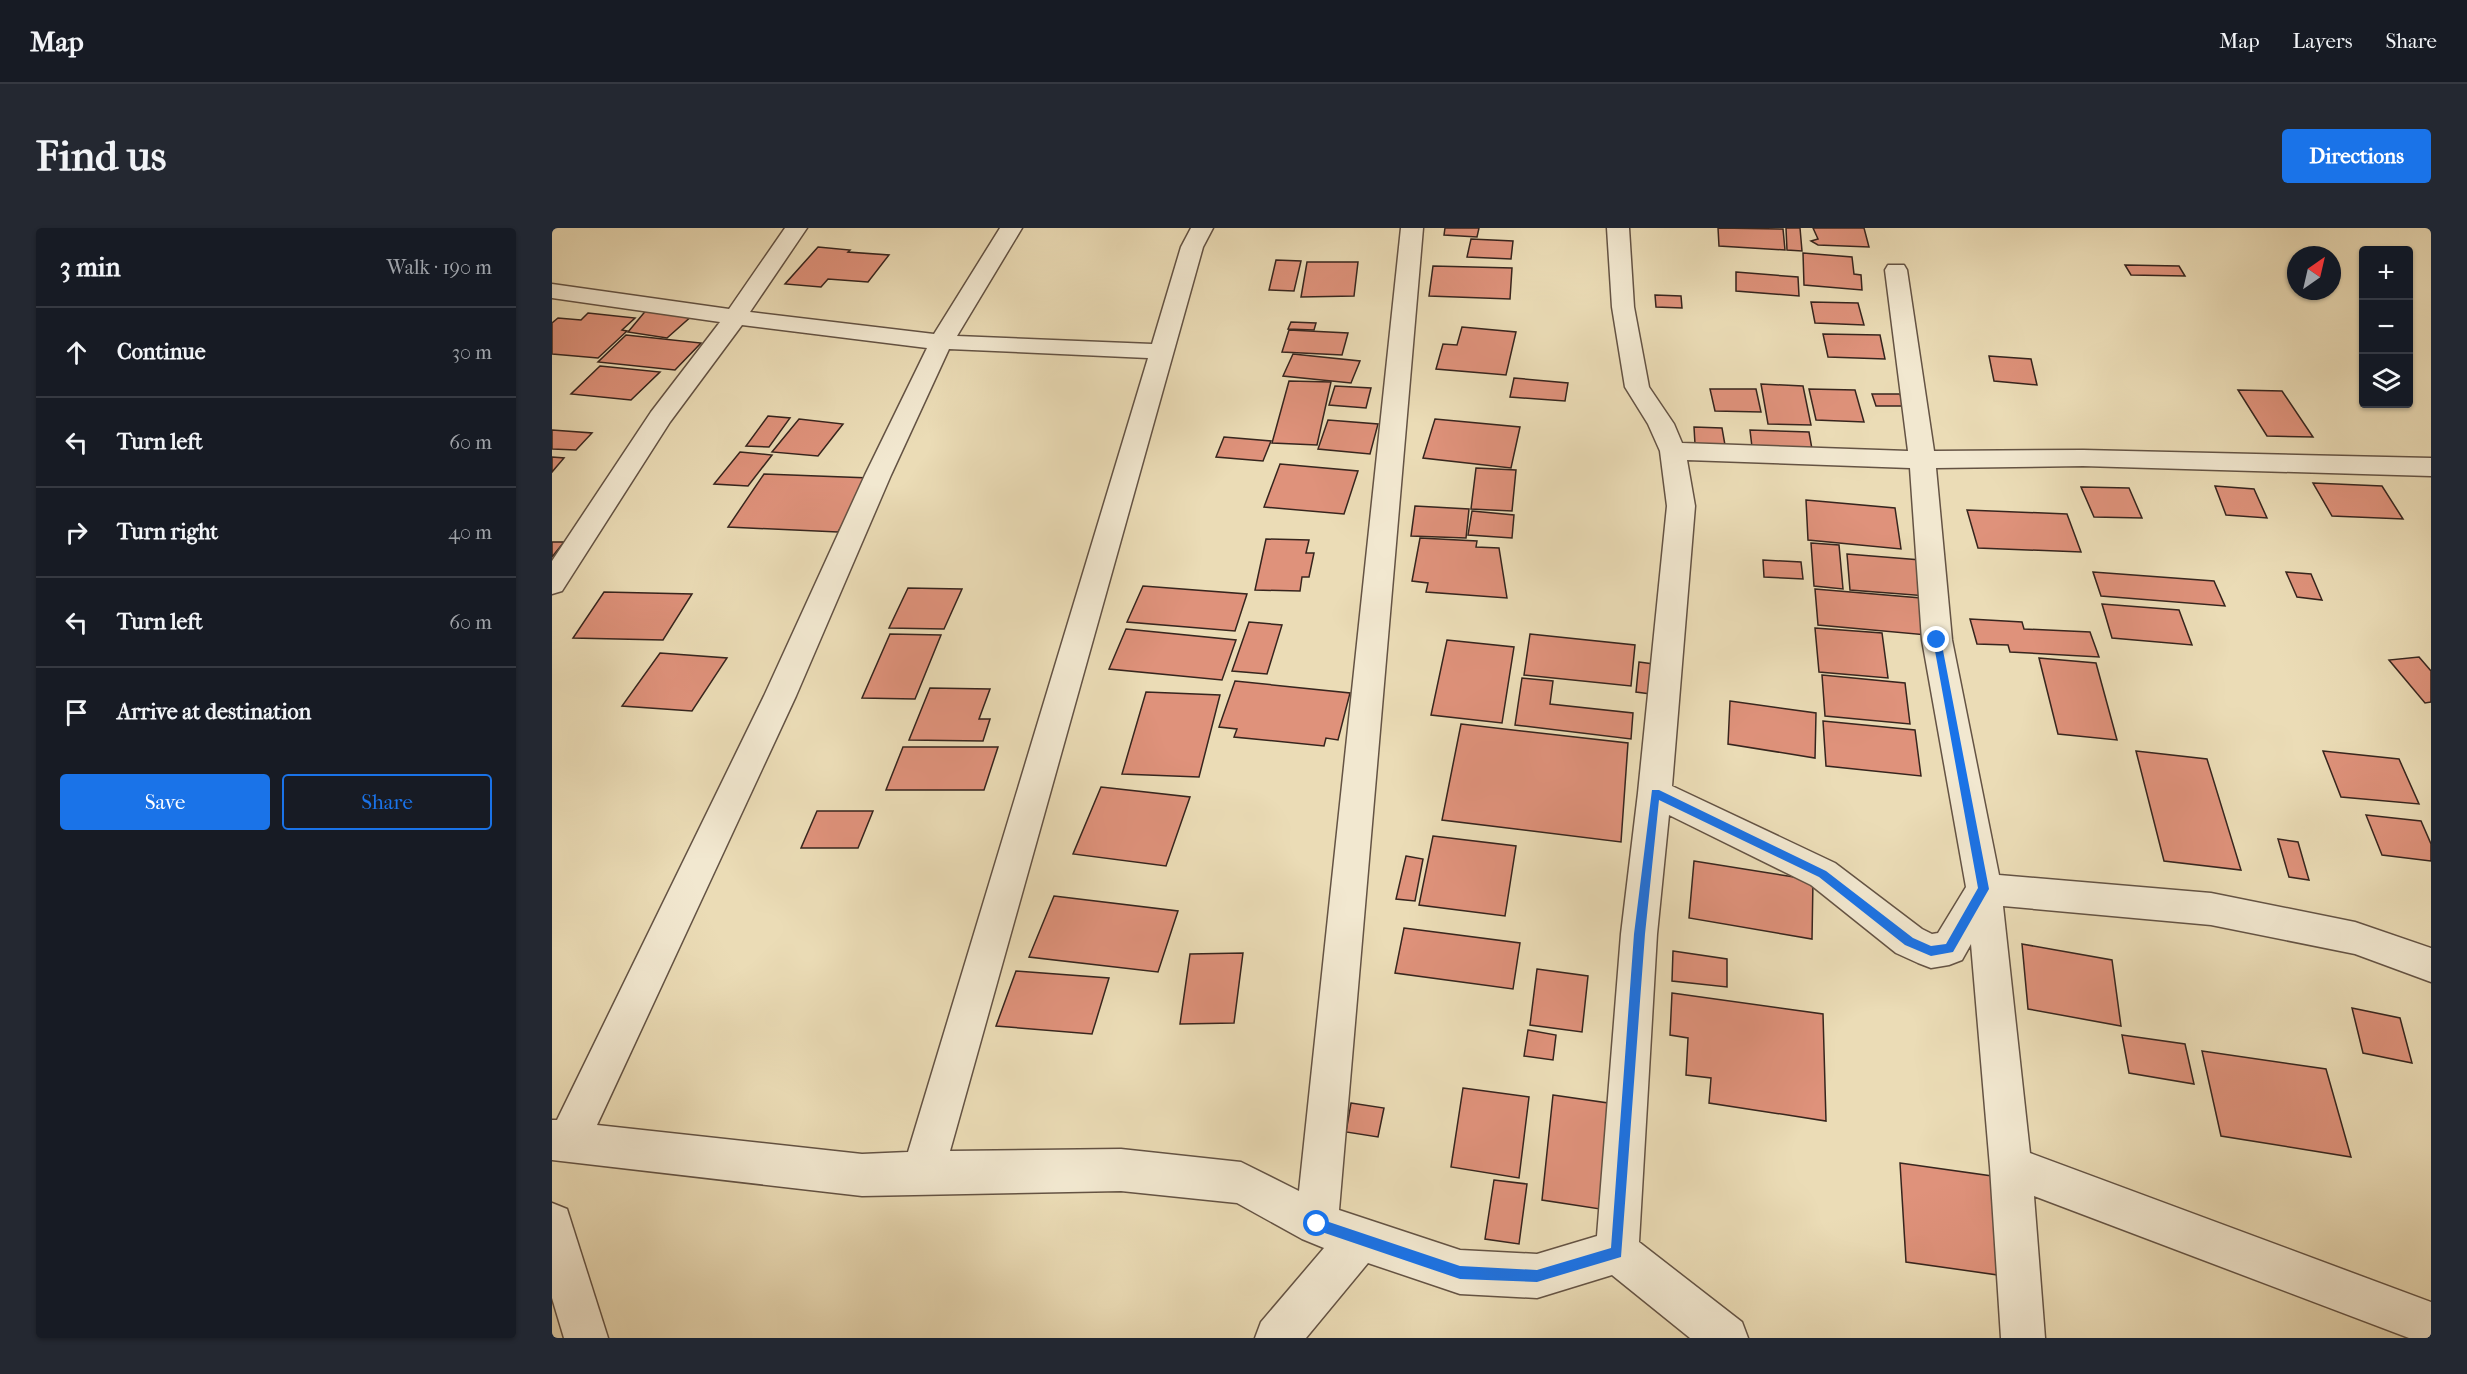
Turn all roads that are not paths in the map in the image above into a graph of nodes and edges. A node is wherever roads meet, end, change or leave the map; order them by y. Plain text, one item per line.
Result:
1 (796, 228) edge
2 (1011, 228) edge
3 (1202, 228) edge
4 (1412, 228) edge
5 (1618, 228) edge
6 (1896, 270) dead end
7 (552, 291) edge
8 (734, 319) junction
9 (941, 342) junction
10 (1162, 352) junction
11 (1673, 452) junction
12 (1922, 460) junction
13 (2431, 467) edge
14 (552, 584) edge
15 (1655, 793) junction
16 (1984, 889) junction
17 (2431, 965) edge
18 (560, 1141) edge
19 (2011, 1167) junction
20 (923, 1172) junction
21 (552, 1224) edge
22 (1317, 1224) junction
23 (1360, 1239) junction
24 (1617, 1252) junction
25 (2431, 1324) edge
26 (585, 1338) edge
27 (1277, 1338) edge
28 (1726, 1338) edge
29 (2023, 1338) edge

1 - 8 street
2 - 9 street
3 - 10 street
4 - 22 street
5 - 11 street
6 - 12 street
7 - 8 street
8 - 9 street
8 - 14 street
9 - 10 street
9 - 18 street
10 - 20 street
11 - 12 street
11 - 15 street
12 - 13 street
12 - 16 street
15 - 16 street
15 - 24 street
16 - 17 street
16 - 19 street
18 - 20 street
19 - 25 street
19 - 29 street
20 - 22 street
21 - 26 street
22 - 23 street
23 - 24 street
23 - 27 street
24 - 28 street

